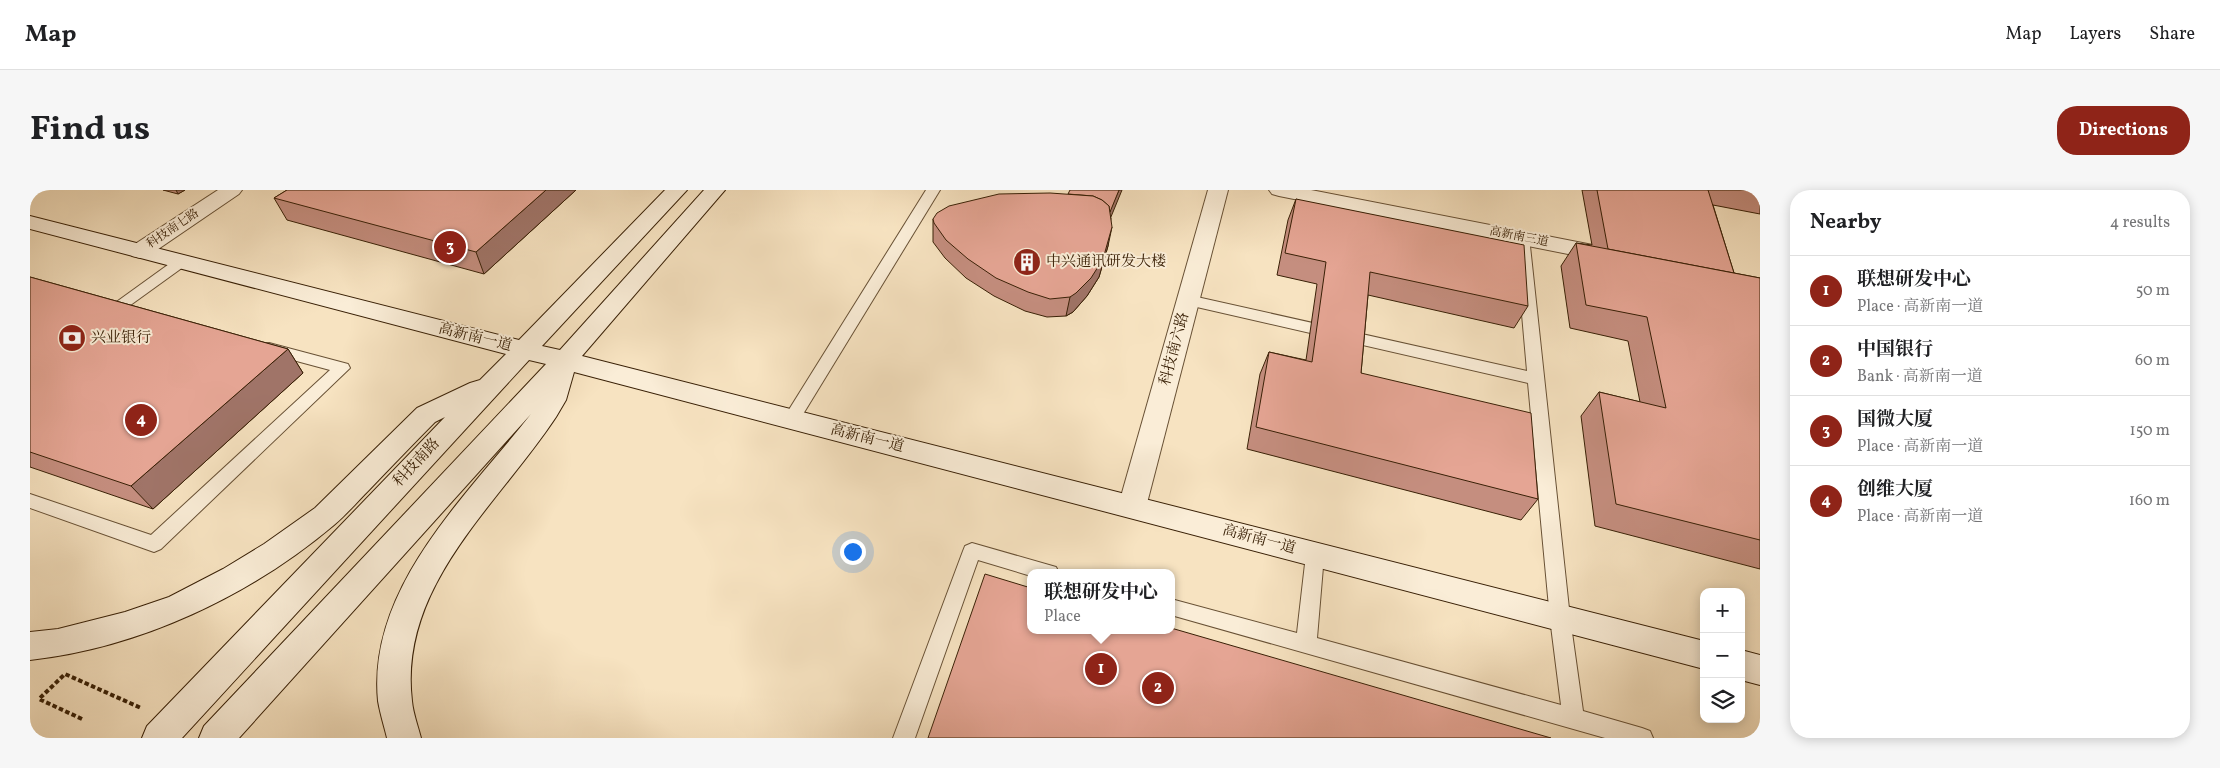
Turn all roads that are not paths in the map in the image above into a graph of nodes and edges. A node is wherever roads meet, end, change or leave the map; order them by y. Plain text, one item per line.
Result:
1 (232, 190) edge
2 (677, 190) edge
3 (714, 190) edge
4 (933, 190) edge
5 (1218, 190) edge
6 (1279, 190) edge
7 (30, 222) edge
8 (1523, 238) junction
9 (140, 251) junction
10 (1627, 259) edge
11 (182, 262) junction
12 (1188, 300) junction
13 (102, 301) edge
14 (120, 306) junction
15 (138, 311) edge
16 (249, 342) edge
17 (524, 350) junction
18 (564, 361) junction
19 (1537, 379) junction
20 (494, 382) junction
21 (791, 420) junction
22 (30, 501) edge
23 (1132, 507) junction
24 (1315, 555) junction
25 (1035, 569) edge
26 (1175, 608) edge
27 (1560, 618) junction
28 (1306, 644) junction
29 (30, 646) edge
30 (1700, 654) edge
31 (1745, 666) edge
32 (1760, 670) edge
33 (1573, 719) junction
34 (159, 738) edge
35 (216, 738) edge
36 (404, 738) edge
37 (904, 738) edge
38 (1642, 738) edge

1 - 9 street, 科技南七路
2 - 17 street, 科技南路
3 - 18 street
4 - 21 lane
5 - 12 street, 科技南六路
6 - 8 street, 高新南三道
7 - 9 street, 高新南一道
8 - 10 street, 高新南三道
8 - 19 lane
9 - 11 street, 高新南一道
11 - 14 lane
11 - 17 street, 高新南一道
12 - 19 lane
12 - 23 street, 科技南六路
13 - 14 lane
14 - 15 lane
16 - 22 lane
17 - 18 street, 高新南一道
17 - 20 street, 科技南路
18 - 21 street, 高新南一道
18 - 35 street
18 - 36 street
19 - 27 lane
20 - 29 street
20 - 34 street, 科技南路
21 - 23 street, 高新南一道
23 - 24 street, 高新南一道
24 - 27 street, 高新南一道
24 - 28 lane
25 - 37 lane
26 - 28 lane
27 - 30 street, 高新南一道
27 - 33 lane
28 - 33 lane
31 - 32 street
33 - 38 lane

